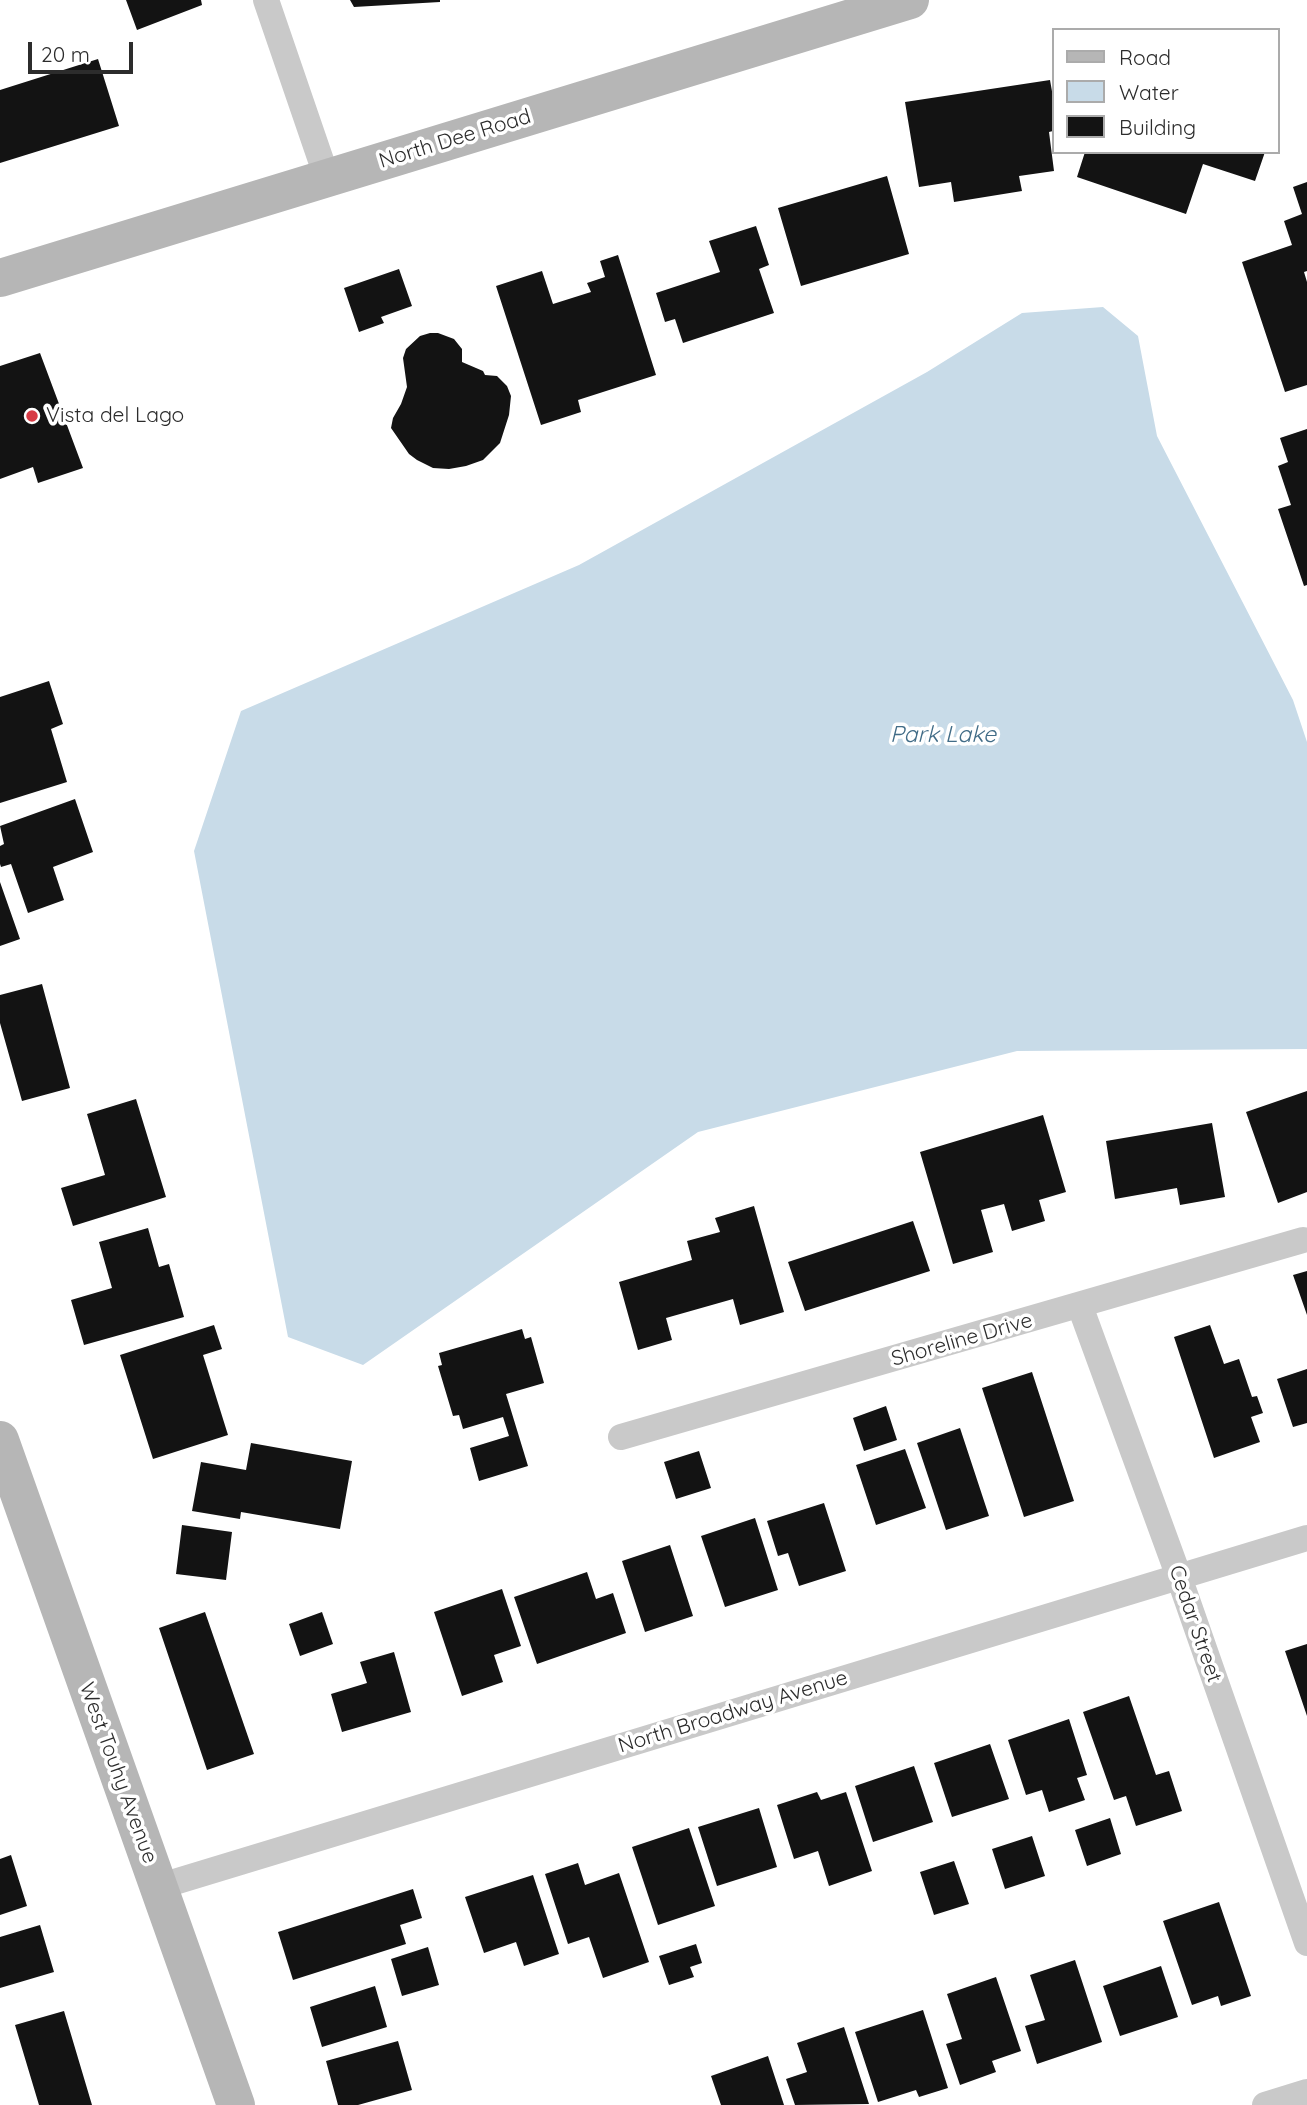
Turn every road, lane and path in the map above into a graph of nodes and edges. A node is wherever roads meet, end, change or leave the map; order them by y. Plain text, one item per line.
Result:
1 (266, 0) edge
2 (910, 0) edge
3 (327, 178) junction
4 (0, 278) edge
5 (1303, 1240) dead end
6 (1080, 1306) junction
7 (621, 1437) dead end
8 (0, 1440) edge
9 (1307, 1538) edge
10 (1179, 1577) junction
11 (158, 1887) junction
12 (1307, 1943) edge
13 (1307, 2092) edge
14 (236, 2105) edge
15 (1265, 2105) edge

1 - 3 street
2 - 3 main road, North Dee Road
3 - 4 main road, North Dee Road
5 - 6 street, Shoreline Drive
6 - 7 street, Shoreline Drive
6 - 10 street, Cedar Street
8 - 11 main road, West Touhy Avenue
9 - 10 street, North Broadway Avenue
10 - 11 street, North Broadway Avenue
10 - 12 street, Cedar Street
11 - 14 main road, West Touhy Avenue
13 - 15 street

